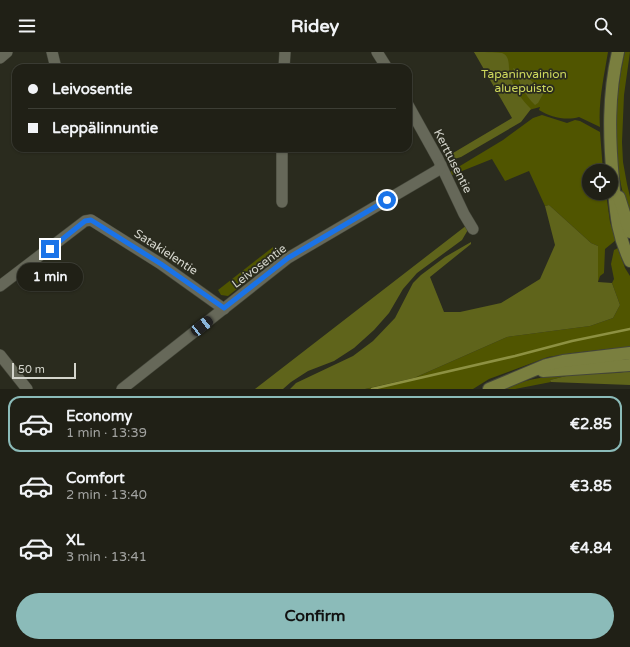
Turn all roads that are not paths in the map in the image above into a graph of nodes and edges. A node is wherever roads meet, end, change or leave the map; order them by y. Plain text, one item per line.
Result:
1 (6, 52) edge
2 (52, 52) edge
3 (285, 52) edge
4 (378, 52) edge
5 (618, 52) edge
6 (0, 58) edge
7 (55, 64) edge
8 (284, 64) edge
9 (385, 64) edge
10 (412, 112) edge
11 (282, 152) edge
12 (612, 164) edge
13 (441, 165) junction
14 (618, 196) edge
15 (615, 200) edge
16 (282, 202) dead end
17 (473, 228) dead end
18 (630, 232) edge
19 (630, 261) edge
20 (0, 286) edge
21 (224, 308) junction
22 (630, 352) edge
23 (0, 355) edge
24 (630, 365) edge
25 (532, 372) junction
26 (134, 385) edge
27 (27, 389) edge
28 (122, 389) edge
29 (489, 389) edge

1 - 6 street
2 - 7 street
3 - 8 street
4 - 9 street
5 - 12 main road
10 - 13 street, Kerttusentie
11 - 16 street
13 - 17 street, Kerttusentie
13 - 21 street, Leivosentie
14 - 18 main road
15 - 19 main road
20 - 21 street, Satakielentie
21 - 26 street, Leivosentie
22 - 25 main road
23 - 27 street
24 - 25 main road
25 - 29 main road
26 - 28 street, Leivosentie

